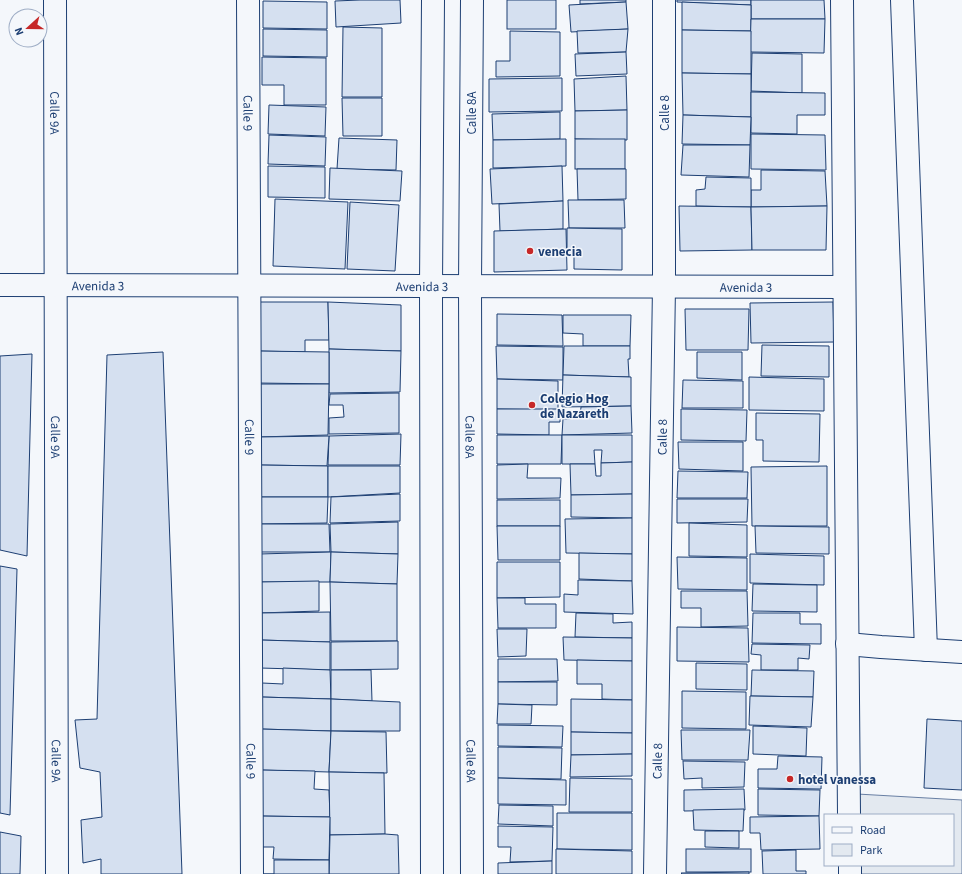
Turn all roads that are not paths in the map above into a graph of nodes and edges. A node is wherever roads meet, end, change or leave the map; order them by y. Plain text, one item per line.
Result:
1 (55, 0) edge
2 (248, 0) edge
3 (433, 0) edge
4 (472, 0) edge
5 (664, 0) edge
6 (842, 0) edge
7 (902, 0) edge
8 (0, 284) edge
9 (56, 285) junction
10 (250, 286) junction
11 (431, 286) junction
12 (470, 286) junction
13 (664, 286) junction
14 (844, 287) junction
15 (847, 644) junction
16 (926, 650) junction
17 (962, 652) edge
18 (849, 814) edge
19 (57, 874) edge
20 (252, 874) edge
21 (432, 874) edge
22 (472, 874) edge
23 (655, 874) edge

1 - 9 street, Calle 9A
2 - 10 street, Calle 9
3 - 11 street
4 - 12 street, Calle 8A
5 - 13 street, Calle 8
6 - 14 street
7 - 16 street
8 - 9 street, Avenida 3
9 - 10 street, Avenida 3
9 - 19 street, Calle 9A
10 - 11 street, Avenida 3
10 - 20 street, Calle 9
11 - 12 street, Avenida 3
11 - 21 street
12 - 13 street, Avenida 3
12 - 22 street, Calle 8A
13 - 14 street, Avenida 3
13 - 23 street, Calle 8
14 - 15 street
15 - 16 street
15 - 18 street
16 - 17 street

